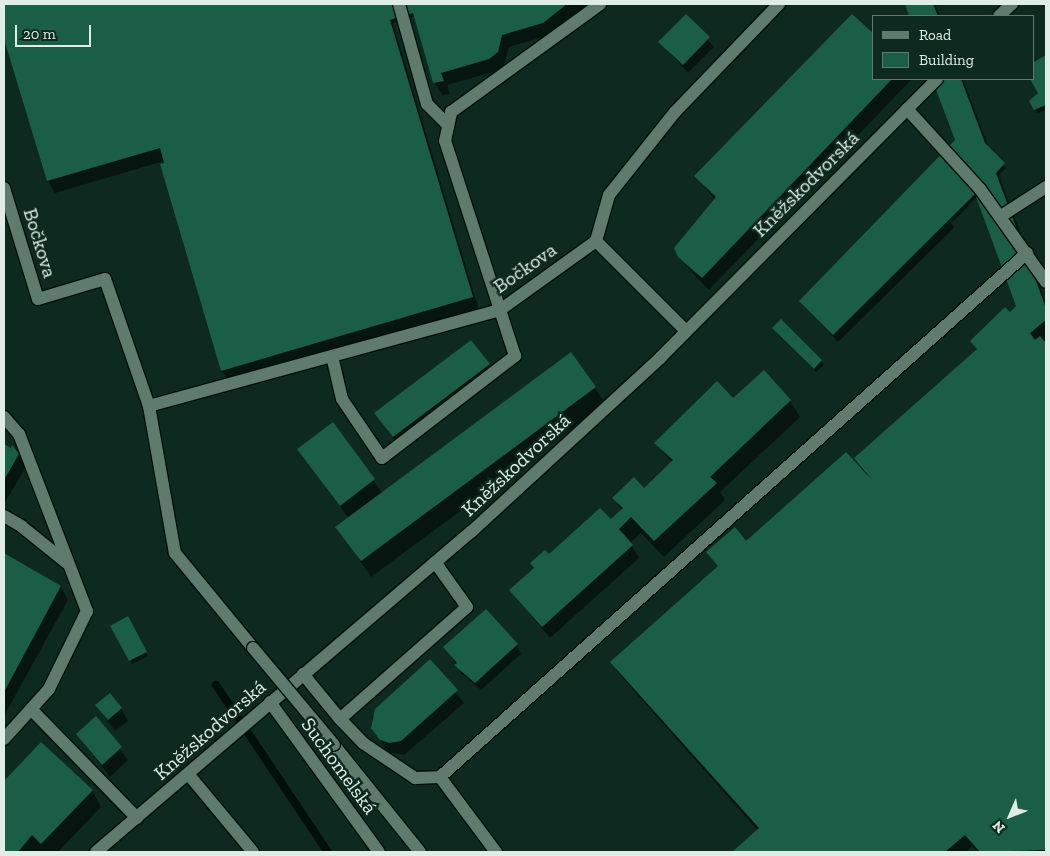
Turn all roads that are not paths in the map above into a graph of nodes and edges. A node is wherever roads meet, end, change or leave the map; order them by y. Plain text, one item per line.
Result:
1 (400, 4) edge
2 (600, 4) edge
3 (779, 4) edge
4 (1012, 4) edge
5 (1000, 15) edge
6 (936, 80) edge
7 (907, 109) junction
8 (448, 125) junction
9 (1046, 187) edge
10 (4, 188) edge
11 (1000, 216) junction
12 (596, 241) junction
13 (1028, 253) junction
14 (1046, 282) edge
15 (500, 310) junction
16 (686, 331) junction
17 (332, 356) junction
18 (149, 406) junction
19 (4, 417) edge
20 (4, 516) edge
21 (435, 562) junction
22 (69, 565) junction
23 (303, 674) junction
24 (270, 702) junction
25 (31, 709) junction
26 (340, 719) junction
27 (4, 739) edge
28 (188, 775) junction
29 (440, 778) junction
30 (137, 818) junction
31 (96, 852) edge
32 (253, 852) edge
33 (379, 852) edge
34 (420, 852) edge
35 (496, 852) edge

1 - 8 street
2 - 8 street
3 - 12 street
4 - 5 street
6 - 7 street, Kněžskodvorská
7 - 11 street
7 - 16 street, Kněžskodvorská
8 - 15 street
9 - 11 street
10 - 18 street, Bočkova
11 - 13 street
12 - 15 street, Bočkova
12 - 16 street
13 - 14 street
13 - 29 street
15 - 17 street, Bočkova
15 - 17 street
16 - 21 street, Kněžskodvorská
17 - 18 street, Bočkova
18 - 34 street, bridge
19 - 22 street
20 - 22 street
21 - 23 street, Kněžskodvorská
21 - 26 street
22 - 25 street
23 - 24 street, Kněžskodvorská
23 - 26 street
24 - 28 street, Kněžskodvorská
24 - 33 street, Suchomelská
25 - 27 street
25 - 30 street
26 - 29 street
28 - 30 street, Kněžskodvorská
28 - 32 street
29 - 35 street
30 - 31 street, Kněžskodvorská

